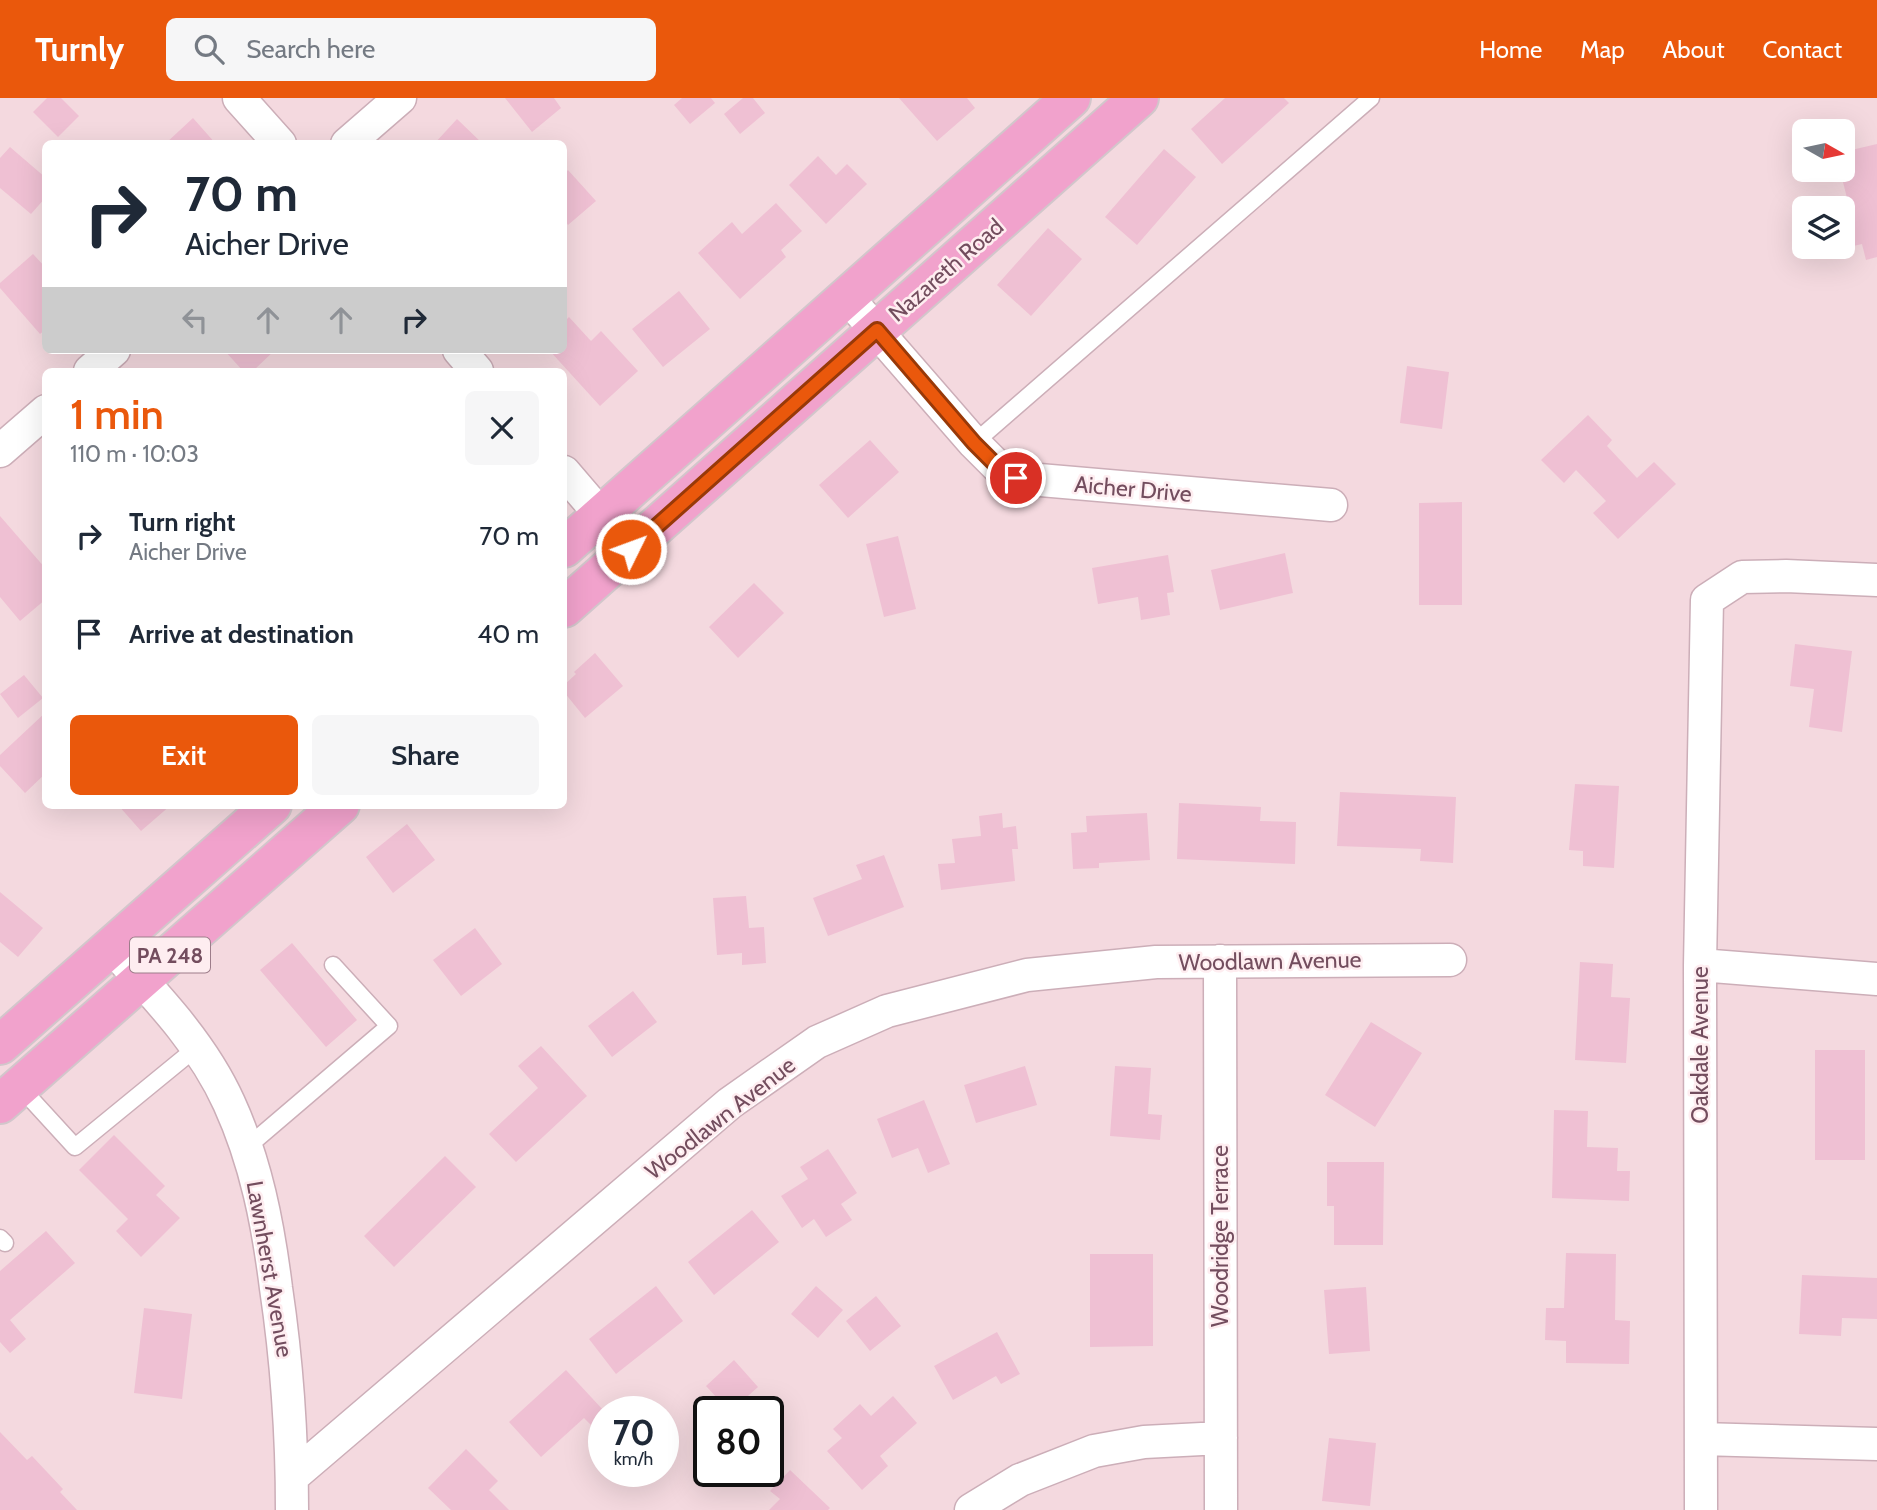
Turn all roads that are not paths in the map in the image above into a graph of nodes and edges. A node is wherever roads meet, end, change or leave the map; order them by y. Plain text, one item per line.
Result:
1 (239, 98) edge
2 (400, 98) edge
3 (1071, 98) edge
4 (1139, 98) edge
5 (1371, 98) edge
6 (276, 140) edge
7 (352, 140) edge
8 (847, 298) junction
9 (877, 330) junction
10 (109, 354) edge
11 (462, 354) edge
12 (93, 368) edge
13 (474, 368) edge
14 (42, 414) edge
15 (974, 443) junction
16 (0, 451) edge
17 (567, 475) edge
18 (1331, 505) dead end
19 (601, 515) junction
20 (567, 545) edge
21 (631, 549) junction
22 (1877, 580) edge
23 (567, 605) edge
24 (267, 809) edge
25 (335, 809) edge
26 (111, 947) junction
27 (1450, 960) dead end
28 (1220, 961) junction
29 (333, 965) dead end
30 (1700, 965) junction
31 (1877, 979) edge
32 (141, 980) junction
33 (0, 1045) edge
34 (196, 1048) junction
35 (10, 1095) edge
36 (246, 1148) junction
37 (1221, 1437) junction
38 (1701, 1439) junction
39 (1877, 1444) edge
40 (292, 1477) junction
41 (292, 1510) edge
42 (971, 1510) edge
43 (1221, 1510) edge
44 (1701, 1510) edge

1 - 6 street
2 - 7 street
3 - 8 highway, Nazareth Road
4 - 9 highway, Nazareth Road
5 - 15 lane
8 - 9 street, Aicher Drive
8 - 19 highway, Nazareth Road
9 - 15 street, Aicher Drive
9 - 21 highway, Nazareth Road
10 - 12 street
11 - 13 street
14 - 16 street
15 - 18 street, Aicher Drive
17 - 19 street
19 - 20 highway, Nazareth Road
19 - 21 street
21 - 23 highway, Nazareth Road
22 - 30 street, Oakdale Avenue
24 - 26 highway, PA 248
25 - 32 highway, PA 248
26 - 32 street, Lawnherst Avenue
26 - 33 highway, PA 248
27 - 28 street, Woodlawn Avenue
28 - 37 street, Woodridge Terrace
28 - 40 street, Woodlawn Avenue
29 - 36 lane
30 - 31 street
30 - 38 street, Oakdale Avenue
32 - 34 street, Lawnherst Avenue
32 - 35 highway, PA 248
34 - 35 lane
34 - 36 street, Lawnherst Avenue
36 - 40 street, Lawnherst Avenue
37 - 42 street
37 - 43 street, Woodridge Terrace
38 - 39 street
38 - 44 street, Oakdale Avenue
40 - 41 street, Lawnherst Avenue

